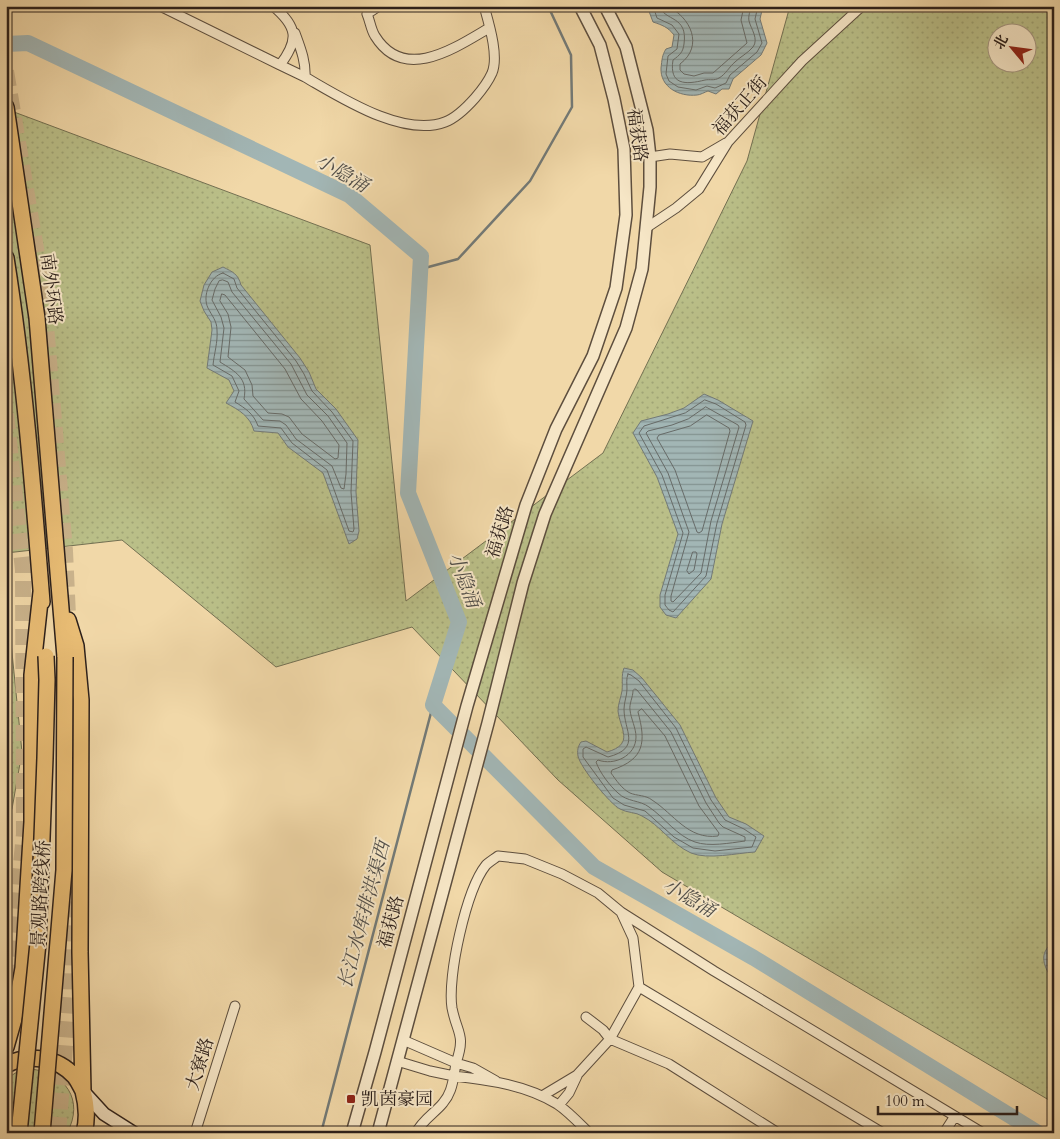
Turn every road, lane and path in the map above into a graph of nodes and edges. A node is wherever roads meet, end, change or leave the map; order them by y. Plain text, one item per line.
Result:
1 (160, 6) edge
2 (273, 6) edge
3 (379, 6) edge
4 (484, 6) edge
5 (580, 6) edge
6 (605, 6) edge
7 (862, 6) edge
8 (365, 10) edge
9 (293, 28) junction
10 (490, 28) junction
11 (280, 65) junction
12 (305, 77) junction
13 (7, 112) edge
14 (728, 142) junction
15 (650, 157) junction
16 (646, 228) junction
17 (6, 258) edge
18 (41, 592) junction
19 (60, 592) junction
20 (65, 657) joint
21 (621, 912) junction
22 (639, 986) junction
23 (18, 994) junction
24 (235, 1006) dead end
25 (6, 1016) edge
26 (586, 1017) dead end
27 (403, 1040) junction
28 (610, 1040) junction
29 (6, 1047) edge
30 (397, 1061) junction
31 (456, 1063) junction
32 (6, 1066) edge
33 (577, 1075) junction
34 (454, 1076) junction
35 (496, 1081) junction
36 (83, 1091) junction
37 (542, 1096) junction
38 (559, 1106) junction
39 (955, 1116) junction
40 (19, 1133) edge
41 (42, 1133) edge
42 (84, 1133) edge
43 (134, 1133) edge
44 (195, 1133) edge
45 (352, 1133) edge
46 (378, 1133) edge
47 (416, 1133) edge
48 (589, 1133) edge
49 (778, 1133) edge
50 (883, 1133) edge
51 (944, 1133) edge
52 (983, 1133) edge

1 - 11 street
2 - 9 street
3 - 8 street
4 - 10 street
5 - 45 street, 福获路
6 - 15 street, 福获路
7 - 14 street, 福获正街
8 - 10 street
9 - 11 street
9 - 12 street
10 - 12 street
11 - 12 street
13 - 19 highway, 南外环路
14 - 15 street
14 - 16 street, 福获正街
15 - 16 street, 福获路
16 - 27 street, 福获路
17 - 18 highway
18 - 23 highway
18 - 40 highway, 景观路跨线桥, bridge
19 - 20 highway, 南外环路
19 - 36 highway
20 - 41 highway, 景观路跨线桥, bridge
21 - 22 street
21 - 31 street
21 - 39 street
22 - 28 street
22 - 50 street
23 - 25 highway
23 - 29 highway
24 - 44 street, 大寮路
26 - 28 street
27 - 30 street, 福获路
27 - 31 street
28 - 33 street
28 - 49 street
30 - 34 street
30 - 46 street, 福获路
31 - 34 street
31 - 35 street
32 - 36 highway
33 - 37 street
33 - 38 street
34 - 35 street
34 - 47 street
35 - 37 street
36 - 42 highway
36 - 43 main road
37 - 38 street
38 - 48 street
39 - 51 street
39 - 52 street

